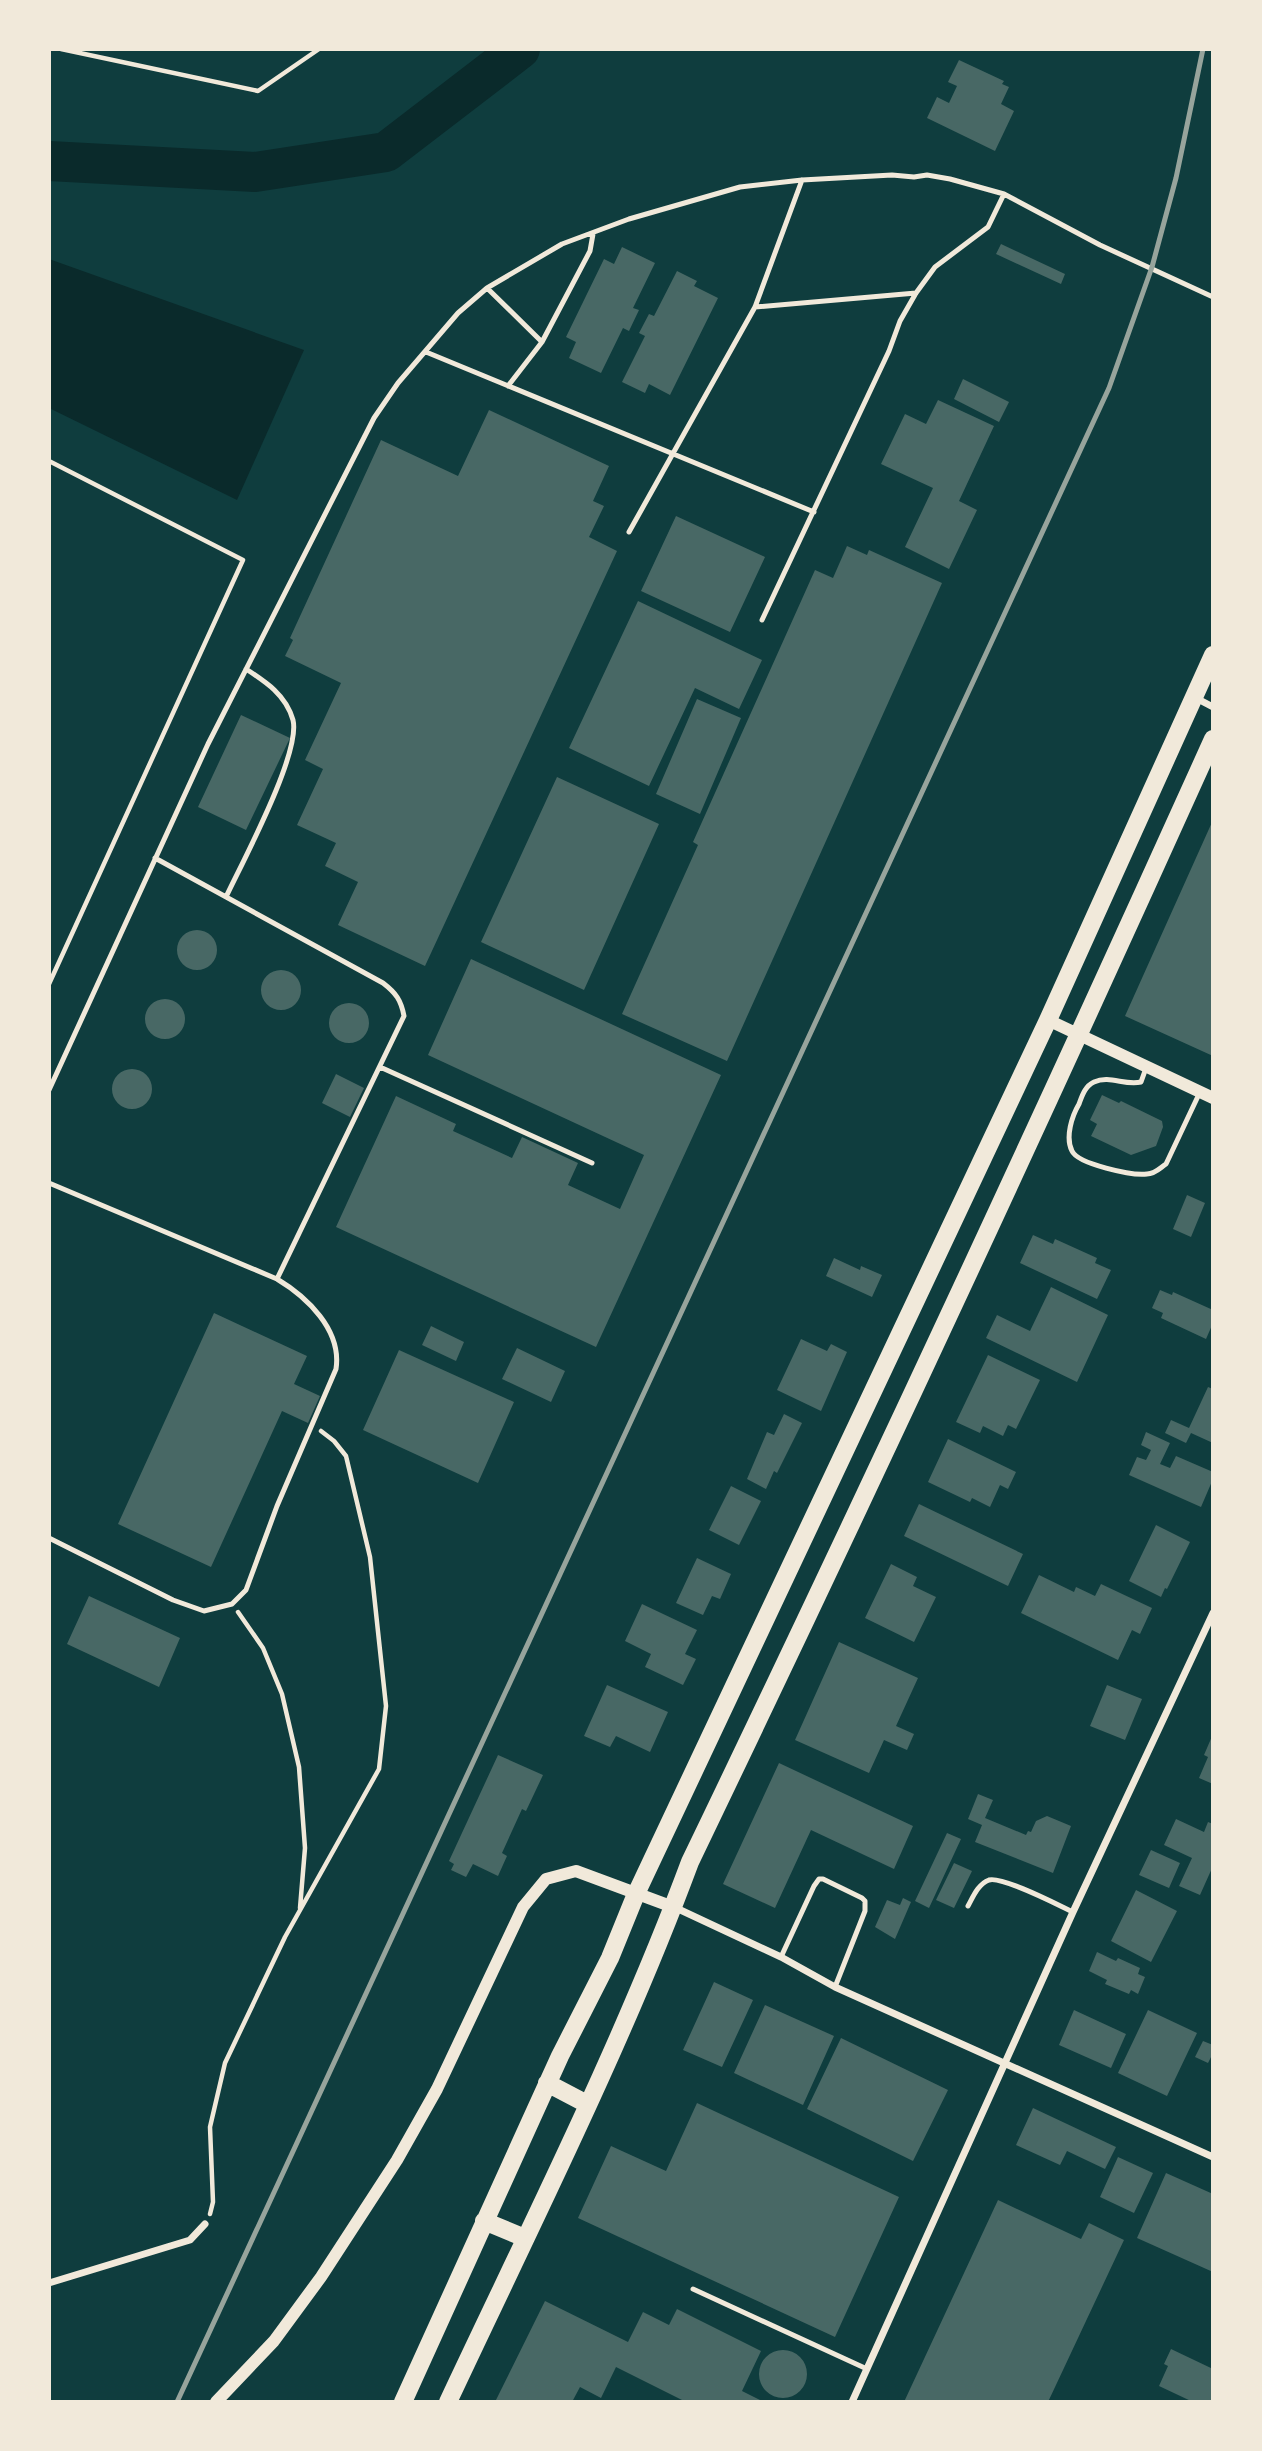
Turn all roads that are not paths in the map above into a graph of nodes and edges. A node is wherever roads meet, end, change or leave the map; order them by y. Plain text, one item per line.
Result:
1 (802, 180) junction
2 (1004, 194) junction
3 (593, 234) junction
4 (487, 288) junction
5 (916, 292) junction
6 (1213, 297) edge
7 (755, 307) junction
8 (542, 342) junction
9 (426, 352) junction
10 (508, 386) junction
11 (672, 454) junction
12 (814, 512) junction
13 (629, 532) dead end
14 (762, 620) dead end
15 (1213, 655) edge
16 (246, 669) junction
17 (1193, 697) junction
18 (1213, 707) edge
19 (1213, 739) edge
20 (155, 858) junction
21 (226, 897) junction
22 (1048, 1020) junction
23 (1079, 1035) junction
24 (380, 1066) junction
25 (1147, 1066) junction
26 (49, 1090) edge
27 (1200, 1092) junction
28 (1213, 1098) edge
29 (592, 1163) dead end
30 (49, 1183) edge
31 (277, 1279) junction
32 (49, 1538) edge
33 (1213, 1614) edge
34 (636, 1894) junction
35 (673, 1906) junction
36 (968, 1906) dead end
37 (1073, 1912) junction
38 (781, 1957) junction
39 (835, 1987) junction
40 (1004, 2064) junction
41 (547, 2083) junction
42 (587, 2104) junction
43 (1213, 2157) edge
44 (484, 2221) junction
45 (205, 2224) road end
46 (525, 2238) junction
47 (49, 2283) edge
48 (693, 2288) dead end
49 (867, 2370) junction
50 (218, 2401) edge
51 (403, 2402) edge
52 (448, 2402) edge
53 (852, 2402) edge

1 - 2 lane
1 - 3 lane
1 - 7 lane
2 - 5 lane
2 - 6 lane
3 - 4 lane
3 - 8 lane
4 - 8 lane
4 - 9 lane
5 - 7 lane
5 - 12 lane
7 - 11 lane
8 - 10 lane
9 - 10 lane
9 - 16 lane
10 - 11 lane
11 - 12 lane
11 - 13 lane
12 - 14 lane
15 - 17 main road
16 - 20 lane
16 - 21 lane
17 - 18 street
17 - 22 main road
19 - 23 main road
20 - 21 lane
20 - 26 lane
21 - 24 lane
22 - 23 street
22 - 34 main road
23 - 25 street
23 - 35 main road
24 - 29 lane
24 - 31 lane
25 - 27 street
25 - 27 lane
27 - 28 street
30 - 31 lane
31 - 32 lane
33 - 37 street
34 - 35 street
34 - 41 main road
34 - 50 street
35 - 38 street
35 - 42 main road
36 - 37 lane
37 - 40 street
38 - 39 street
38 - 39 lane
39 - 40 street
40 - 43 street
40 - 49 street
41 - 42 main road
41 - 44 main road
42 - 46 main road
44 - 46 main road
44 - 51 main road
45 - 47 street
46 - 52 main road
48 - 49 lane
49 - 53 street

